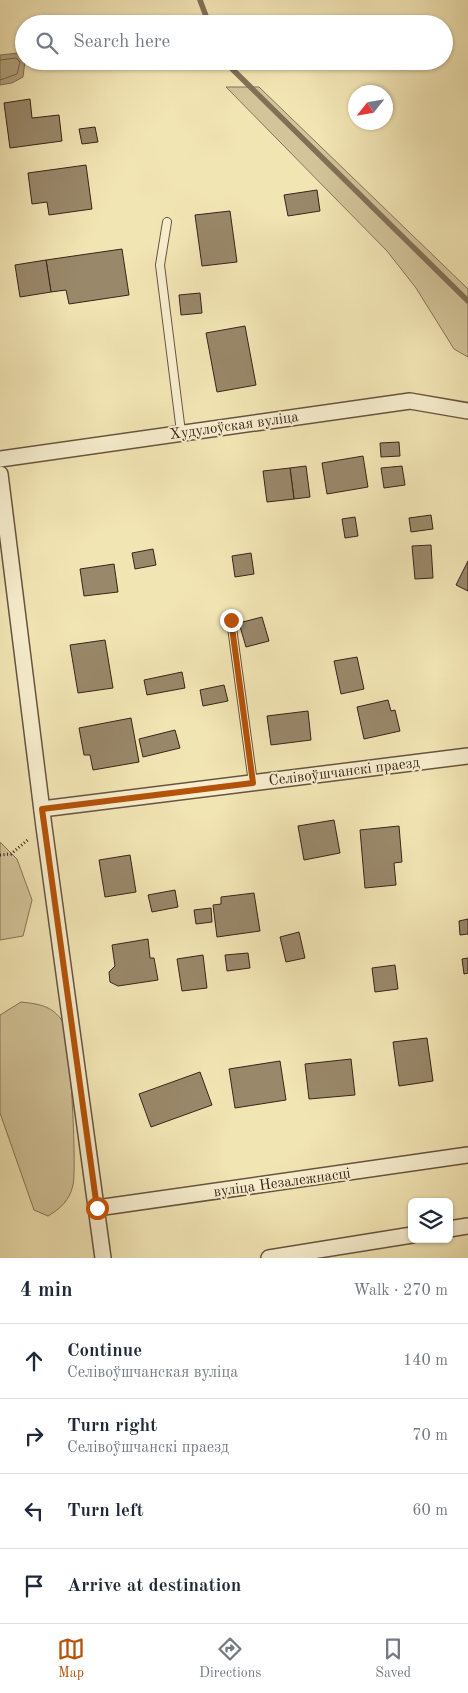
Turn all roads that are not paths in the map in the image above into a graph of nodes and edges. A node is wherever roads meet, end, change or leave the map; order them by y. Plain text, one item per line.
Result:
1 (167, 222) dead end
2 (468, 411) edge
3 (181, 432) junction
4 (0, 459) edge
5 (0, 474) edge
6 (231, 620) dead end
7 (468, 756) edge
8 (253, 783) junction
9 (42, 809) junction
10 (468, 1155) edge
11 (97, 1208) junction
12 (468, 1226) edge
13 (453, 1228) edge
14 (408, 1236) edge
15 (103, 1258) edge
16 (269, 1258) edge

1 - 3 lane
2 - 3 street, Худулоўская вуліца
3 - 4 street, Худулоўская вуліца
5 - 9 street
6 - 8 lane
7 - 8 street, Селівоўшчанскі праезд
8 - 9 street, Селівоўшчанскі праезд
9 - 11 street
10 - 11 street, вуліца Незалежнасці
11 - 15 street
12 - 13 street
14 - 16 street

